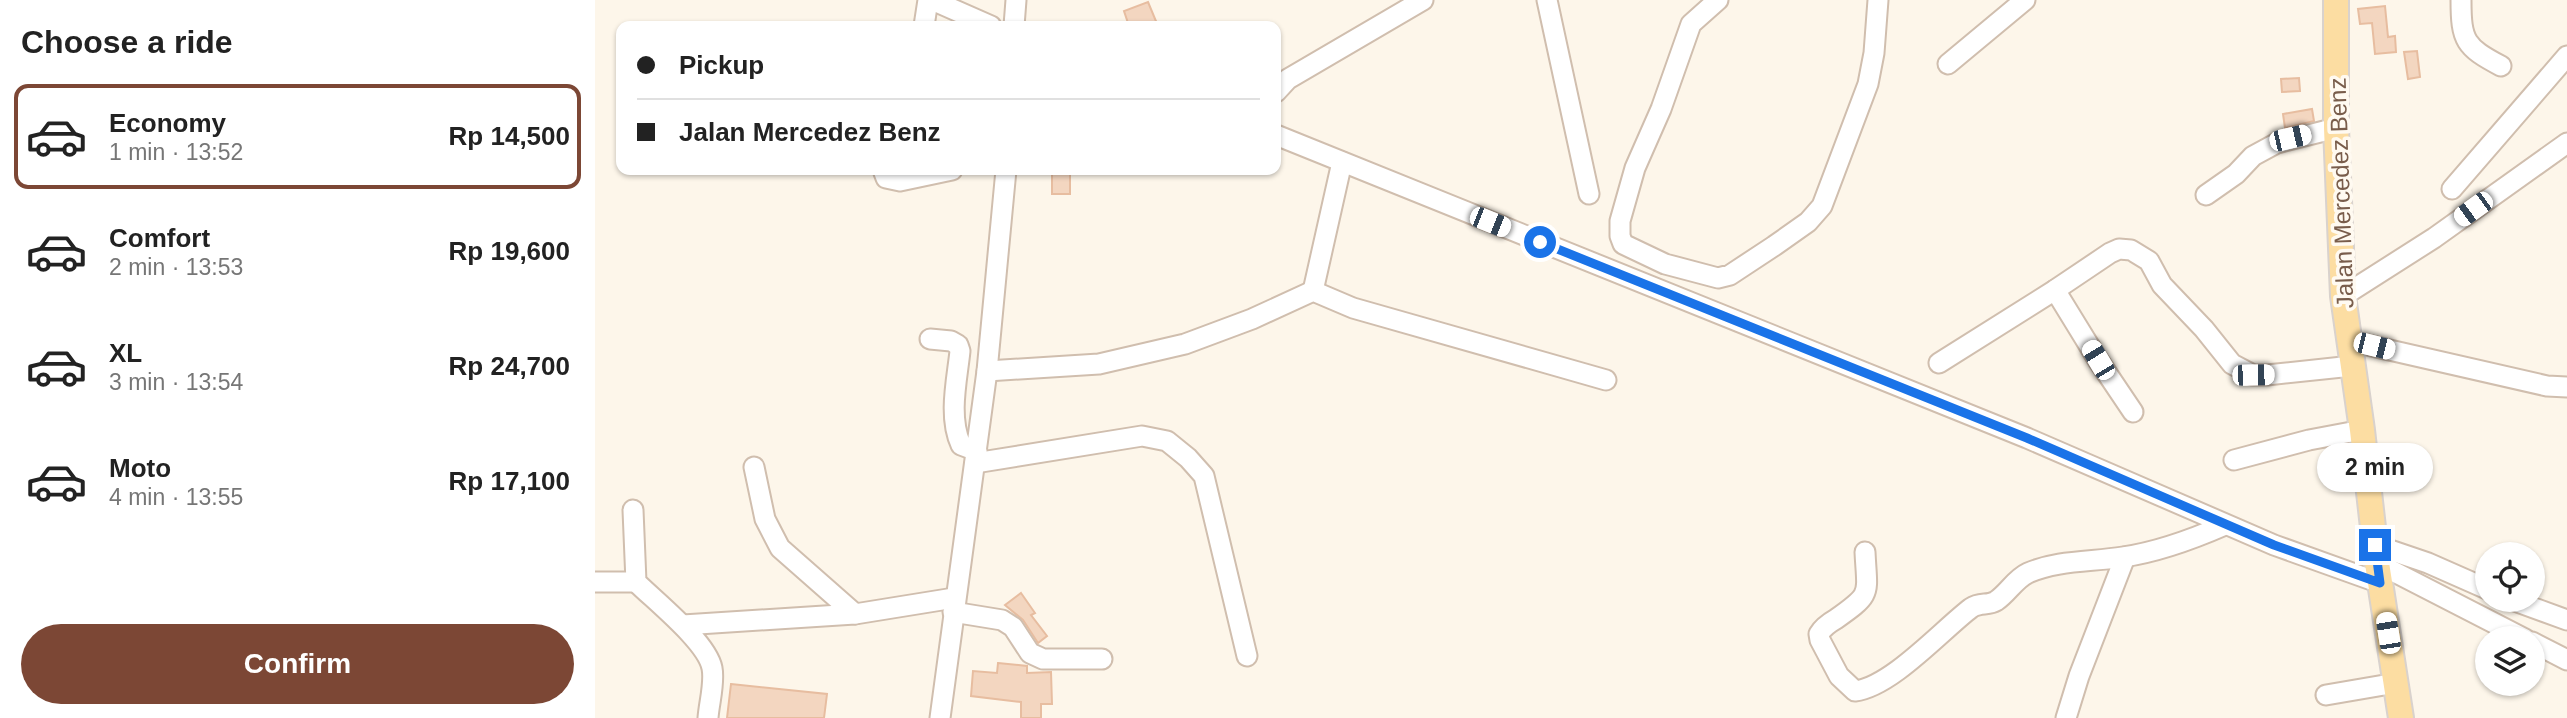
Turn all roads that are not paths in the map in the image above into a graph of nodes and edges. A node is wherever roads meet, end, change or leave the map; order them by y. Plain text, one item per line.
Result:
1 (930, 0) edge
2 (1016, 0) edge
3 (1423, 0) edge
4 (1548, 0) edge
5 (1718, 0) edge
6 (1878, 0) edge
7 (2025, 0) edge
8 (2336, 0) edge
9 (2461, 0) edge
10 (925, 21) edge
11 (979, 21) edge
12 (1014, 21) edge
13 (2567, 56) edge
14 (1948, 64) dead end
15 (2501, 66) dead end
16 (1281, 87) edge
17 (2336, 128) junction
18 (1281, 137) edge
19 (2567, 143) edge
20 (1342, 162) junction
21 (885, 175) edge
22 (928, 175) edge
23 (1006, 175) edge
24 (2452, 189) dead end
25 (1589, 194) dead end
26 (2206, 195) dead end
27 (2055, 290) junction
28 (1313, 291) junction
29 (2343, 296) junction
30 (930, 339) dead end
31 (2350, 341) junction
32 (1939, 363) dead end
33 (2352, 366) junction
34 (987, 372) junction
35 (1606, 380) dead end
36 (2567, 387) edge
37 (2133, 412) dead end
38 (2362, 430) junction
39 (976, 456) junction
40 (2234, 460) dead end
41 (754, 467) dead end
42 (633, 510) dead end
43 (2225, 525) junction
44 (1865, 552) dead end
45 (2125, 557) junction
46 (2377, 564) junction
47 (595, 582) edge
48 (636, 582) junction
49 (2475, 584) edge
50 (954, 605) junction
51 (2545, 612) edge
52 (855, 614) junction
53 (2567, 620) edge
54 (683, 625) junction
55 (2499, 626) edge
56 (2545, 649) edge
57 (1247, 656) dead end
58 (1102, 659) dead end
59 (2567, 660) edge
60 (2396, 683) junction
61 (2326, 695) dead end
62 (708, 718) edge
63 (940, 718) edge
64 (2066, 718) edge
65 (2401, 718) edge

1 - 10 street
1 - 11 street
2 - 12 street
3 - 16 street
4 - 25 street
5 - 6 street
7 - 14 street
8 - 17 main road, Jalan Mercedez Benz
9 - 15 street
13 - 24 street
17 - 26 street
17 - 29 main road, Jalan Mercedez Benz
18 - 20 street
19 - 29 street
20 - 28 street
20 - 43 street
21 - 22 street
23 - 34 street
27 - 32 street
27 - 33 street
27 - 37 street
28 - 34 street
28 - 35 street
29 - 31 main road, Jalan Mercedez Benz
30 - 39 street
31 - 33 main road, Jalan Mercedez Benz
31 - 36 street
33 - 38 main road, Jalan Mercedez Benz
34 - 39 street
38 - 40 street
38 - 46 main road, Jalan Mercedez Benz
39 - 50 street
39 - 57 street
41 - 52 street
42 - 48 street
43 - 45 street
43 - 46 street
44 - 45 street
45 - 64 street
46 - 49 street
46 - 55 street
46 - 60 main road, Jalan Mercedez Benz
47 - 48 street
48 - 54 street
50 - 52 street
50 - 58 street
50 - 63 street
51 - 53 street
52 - 54 street
54 - 62 street
56 - 59 street
60 - 61 street
60 - 65 main road, Jalan Mercedez Benz

